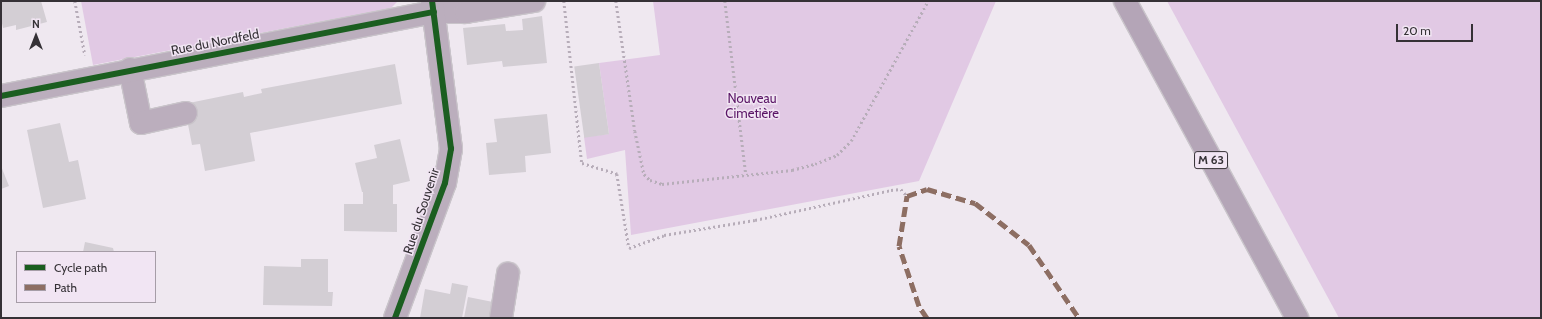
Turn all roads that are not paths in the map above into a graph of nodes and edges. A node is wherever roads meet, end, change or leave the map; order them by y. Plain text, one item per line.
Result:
1 (534, 1) edge
2 (1125, 1) edge
3 (433, 6) edge
4 (130, 69) junction
5 (1, 96) edge
6 (186, 113) dead end
7 (508, 274) dead end
8 (395, 318) edge
9 (501, 318) edge
10 (1297, 318) edge

1 - 3 street, Rue du Nordfeld
2 - 10 main road, M 63
3 - 4 street, Rue du Nordfeld
3 - 8 street, Rue du Souvenir
4 - 5 street, Rue du Nordfeld
4 - 6 street
7 - 9 street

